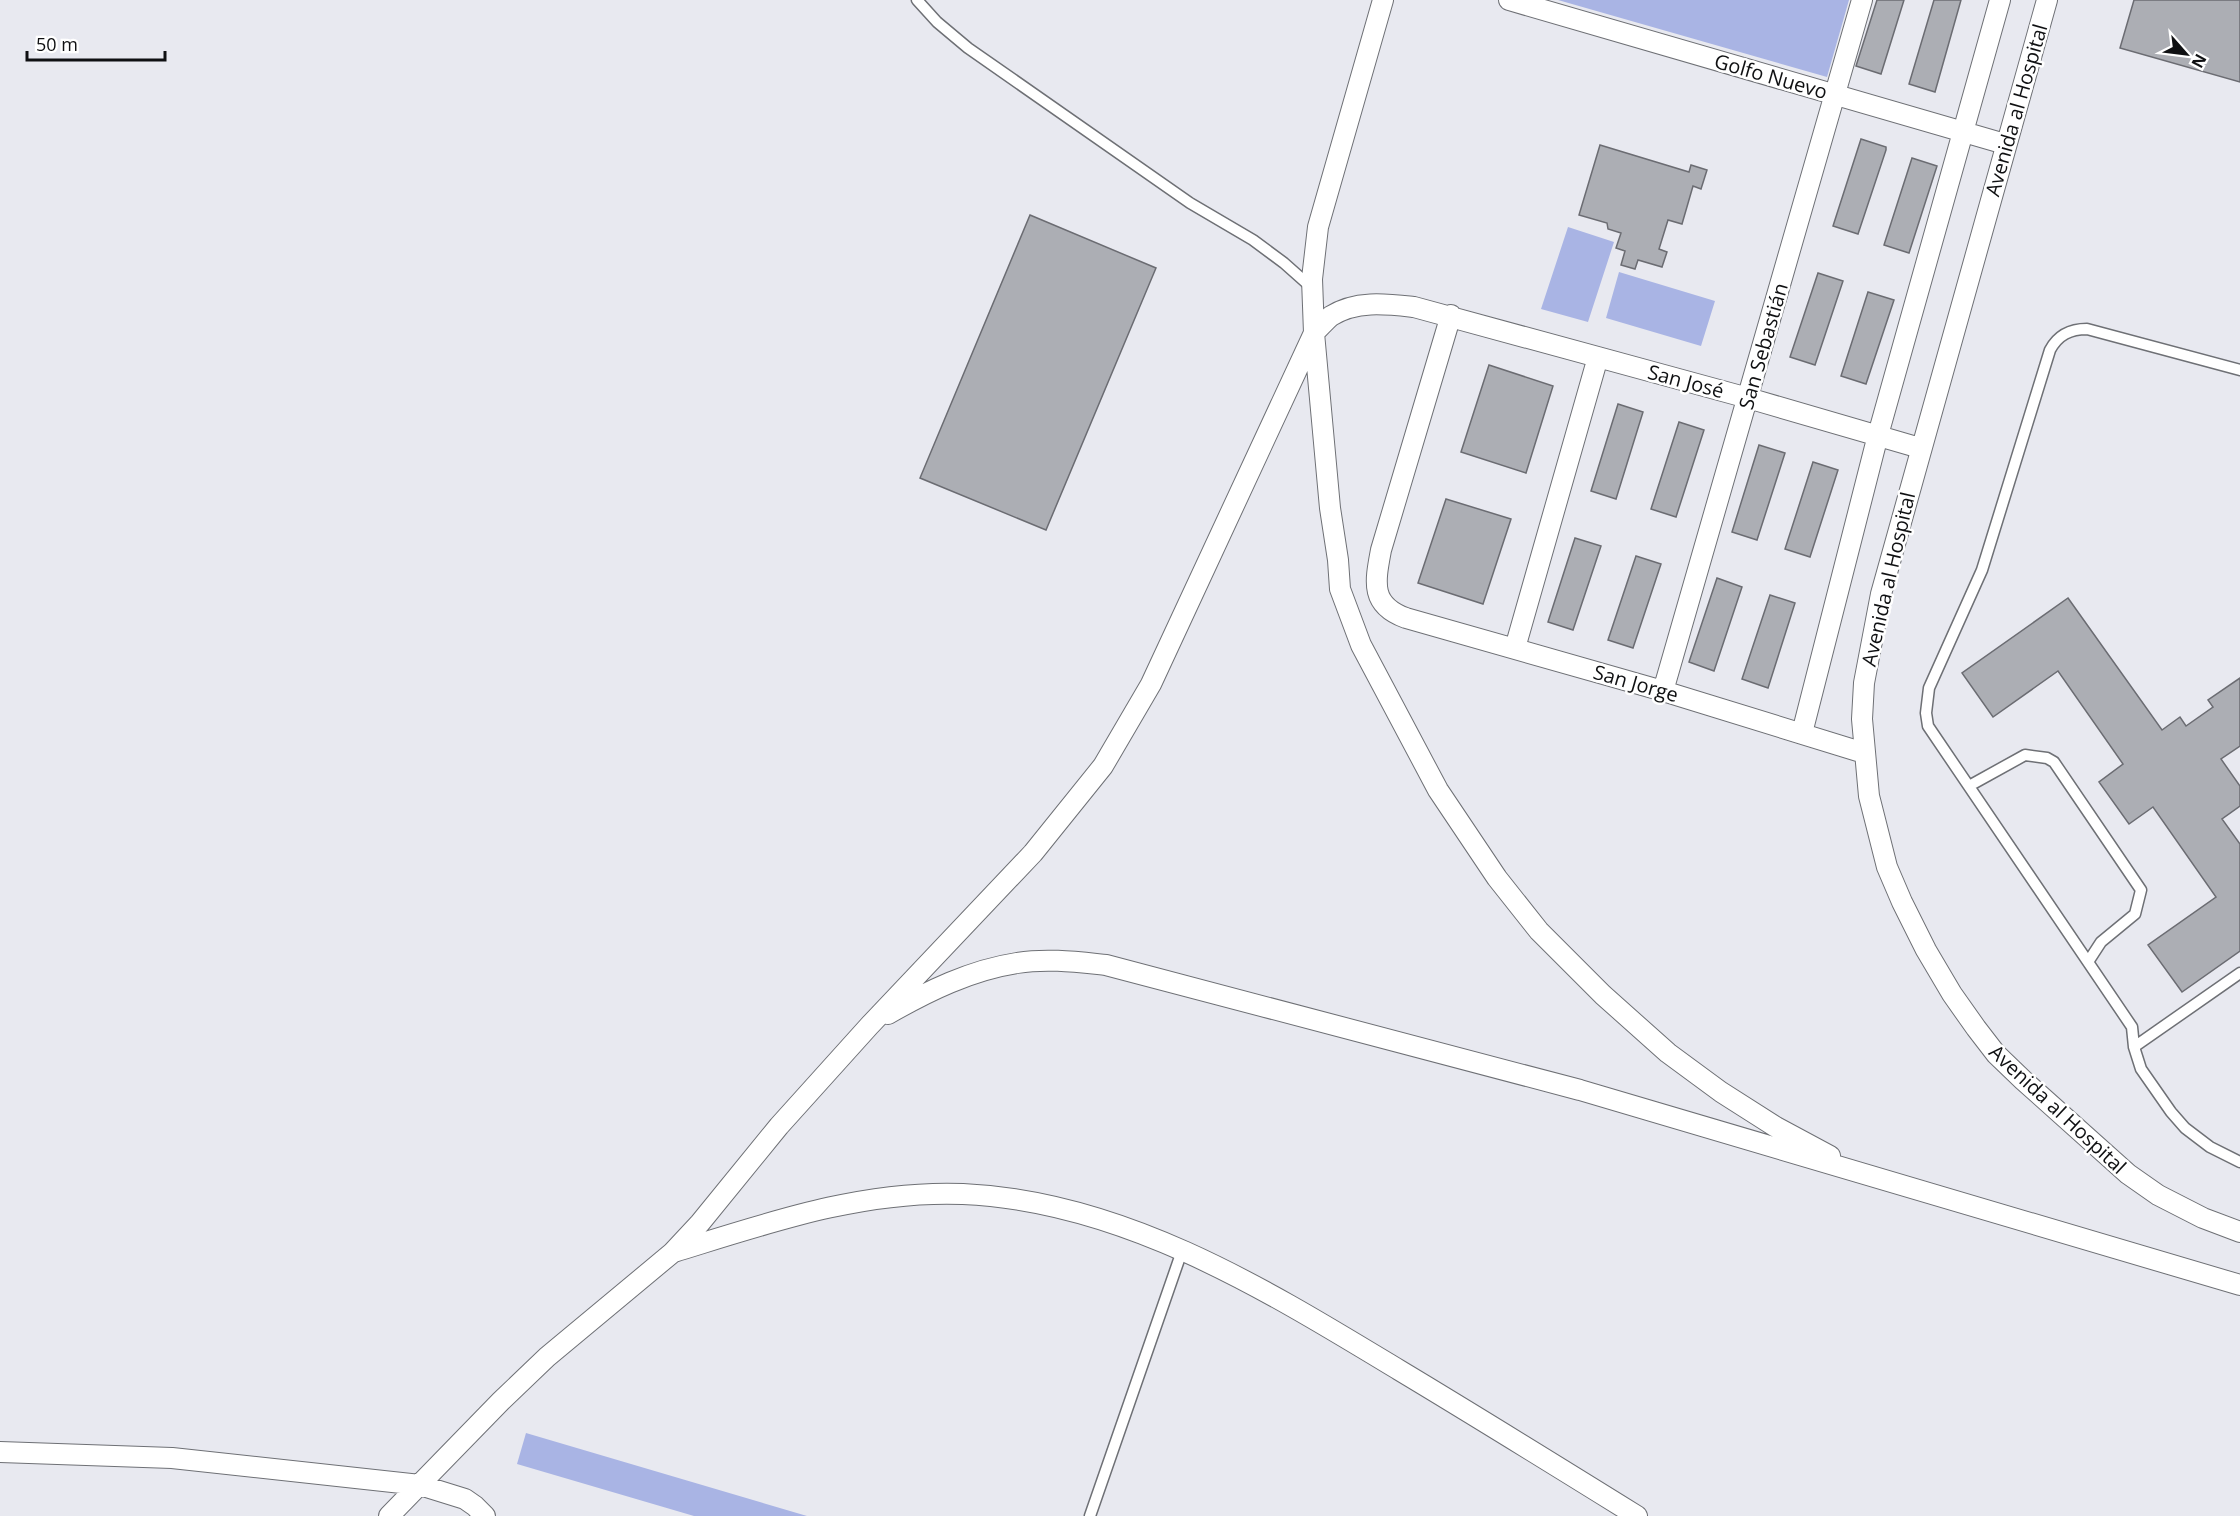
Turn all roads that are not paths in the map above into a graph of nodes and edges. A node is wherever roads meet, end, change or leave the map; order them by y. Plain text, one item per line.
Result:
1 (917, 0) edge
2 (1383, 0) edge
3 (1509, 0) edge
4 (1862, 0) edge
5 (2000, 0) edge
6 (2048, 0) edge
7 (1538, 4) edge
8 (1836, 95) junction
9 (1963, 132) junction
10 (2006, 144) junction
11 (1312, 288) junction
12 (1451, 315) junction
13 (1314, 333) junction
14 (1598, 357) junction
15 (2240, 370) edge
16 (1748, 398) junction
17 (1878, 435) junction
18 (1920, 448) junction
19 (1515, 648) junction
20 (1663, 691) junction
21 (1802, 733) junction
22 (1864, 753) junction
23 (1969, 786) junction
24 (2088, 962) junction
25 (2240, 973) edge
26 (870, 1025) junction
27 (2134, 1047) junction
28 (2240, 1162) edge
29 (1863, 1175) junction
30 (2240, 1232) edge
31 (1182, 1251) junction
32 (672, 1252) junction
33 (2240, 1285) edge
34 (0, 1452) edge
35 (420, 1485) junction
36 (389, 1516) edge
37 (485, 1516) edge
38 (1089, 1516) edge
39 (1638, 1516) edge

1 - 11 lane
2 - 11 street
3 - 7 street, Golfo Nuevo
4 - 8 street, San Sebastián
5 - 9 street
6 - 10 street, Avenida al Hospital
7 - 8 street, Golfo Nuevo
8 - 9 street, Golfo Nuevo
8 - 16 street, San Sebastián
9 - 10 street, Golfo Nuevo
9 - 17 street
10 - 18 street, Avenida al Hospital
11 - 13 street
12 - 13 street, San José
12 - 14 street, San José
12 - 19 street, San Jorge
13 - 26 street
13 - 29 street
14 - 16 street, San José
14 - 19 street
15 - 23 lane
16 - 17 street, San José
16 - 20 street, San Sebastián
17 - 18 street, San José
17 - 21 street
18 - 22 street, Avenida al Hospital
19 - 20 street, San Jorge
20 - 21 street, San Jorge
21 - 22 street, San Jorge
22 - 30 street, Avenida al Hospital
23 - 24 lane
23 - 24 lane
24 - 27 lane
25 - 27 lane
26 - 29 street
26 - 32 street
27 - 28 lane
29 - 33 street
31 - 32 street
31 - 38 lane
31 - 39 street
32 - 35 street
34 - 35 street
35 - 36 street
35 - 37 street

